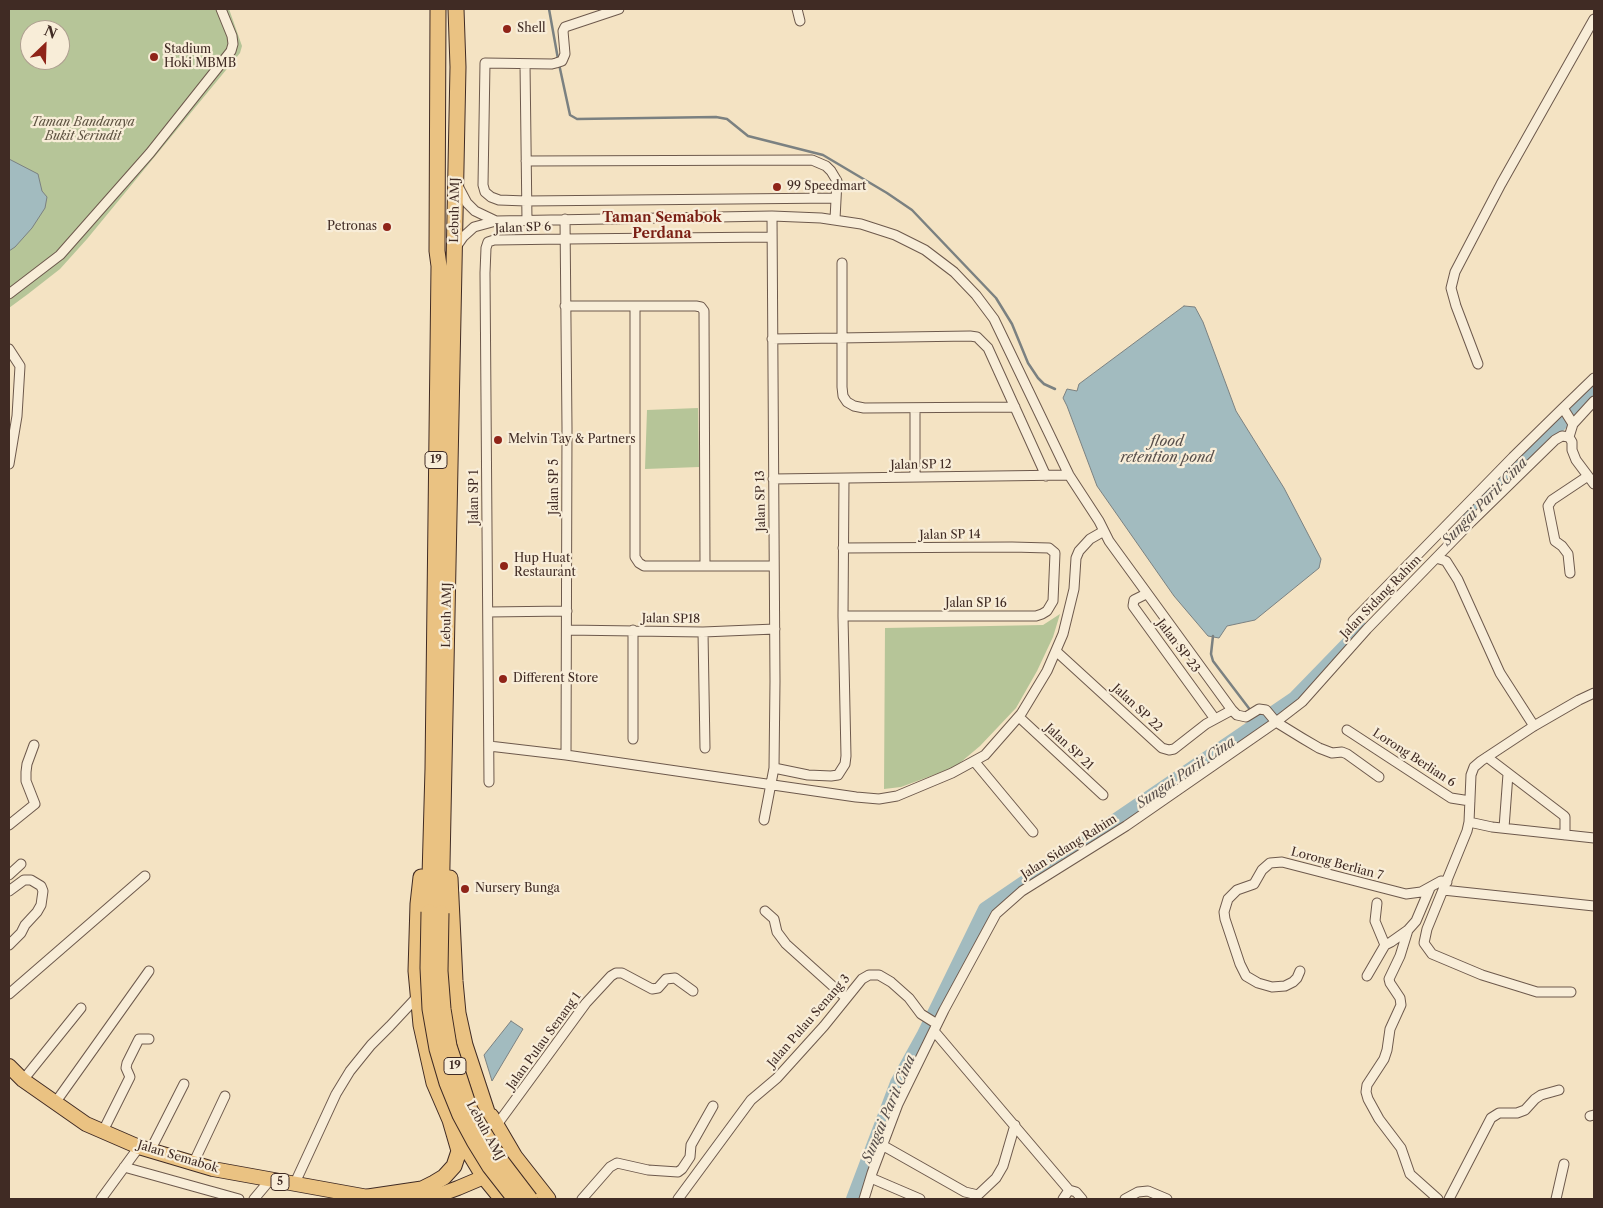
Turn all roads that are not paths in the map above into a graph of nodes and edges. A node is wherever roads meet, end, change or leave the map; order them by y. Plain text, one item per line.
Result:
1 (221, 9) edge
2 (438, 9) edge
3 (456, 9) edge
4 (619, 9) edge
5 (797, 9) edge
6 (1594, 18) edge
7 (800, 21) dead end
8 (525, 64) junction
9 (526, 161) junction
10 (456, 181) junction
11 (836, 198) junction
12 (526, 201) junction
13 (772, 216) junction
14 (565, 219) junction
15 (835, 219) junction
16 (496, 221) junction
17 (527, 221) junction
18 (772, 237) junction
19 (566, 239) junction
20 (486, 248) joint
21 (455, 249) junction
22 (842, 262) dead end
23 (9, 294) edge
24 (565, 306) junction
25 (634, 307) junction
26 (842, 338) junction
27 (772, 339) junction
28 (9, 349) edge
29 (1478, 364) dead end
30 (1594, 378) edge
31 (1594, 401) edge
32 (1015, 407) junction
33 (915, 408) junction
34 (1564, 409) junction
35 (1571, 430) junction
36 (9, 464) edge
37 (1069, 475) junction
38 (1046, 476) junction
39 (1588, 476) junction
40 (915, 477) junction
41 (773, 479) junction
42 (844, 479) junction
43 (1594, 484) edge
44 (1104, 531) junction
45 (843, 548) junction
46 (1055, 552) joint
47 (1436, 558) junction
48 (705, 565) junction
49 (774, 566) junction
50 (1570, 573) dead end
51 (1146, 594) junction
52 (567, 611) junction
53 (488, 612) junction
54 (843, 616) junction
55 (1353, 621) dead end
56 (775, 629) junction
57 (567, 630) junction
58 (634, 630) junction
59 (703, 632) junction
60 (1057, 652) junction
61 (1594, 693) edge
62 (1232, 710) junction
63 (1019, 717) junction
64 (1215, 719) junction
65 (1275, 720) junction
66 (1534, 726) junction
67 (1347, 730) dead end
68 (633, 740) dead end
69 (34, 744) dead end
70 (489, 746) junction
71 (705, 748) dead end
72 (566, 756) junction
73 (1487, 757) junction
74 (974, 761) junction
75 (774, 768) junction
76 (438, 770) junction
77 (1508, 774) junction
78 (1379, 777) dead end
79 (489, 782) dead end
80 (771, 785) junction
81 (1103, 795) dead end
82 (1470, 801) junction
83 (764, 820) dead end
84 (1470, 822) junction
85 (9, 825) edge
86 (1504, 828) junction
87 (1033, 832) dead end
88 (1565, 835) junction
89 (1594, 838) edge
90 (145, 876) dead end
91 (1445, 886) junction
92 (1430, 888) junction
93 (9, 891) edge
94 (1377, 903) dead end
95 (1594, 906) edge
96 (765, 911) dead end
97 (435, 912) junction
98 (1408, 930) junction
99 (9, 945) edge
100 (1385, 945) junction
101 (149, 971) dead end
102 (1300, 971) dead end
103 (1367, 976) dead end
104 (693, 991) dead end
105 (1571, 992) dead end
106 (9, 994) edge
107 (418, 996) junction
108 (846, 998) junction
109 (81, 1008) dead end
110 (932, 1023) junction
111 (149, 1039) dead end
112 (9, 1066) edge
113 (23, 1080) junction
114 (184, 1084) dead end
115 (1559, 1090) dead end
116 (225, 1096) dead end
117 (55, 1103) junction
118 (484, 1104) junction
119 (713, 1106) dead end
120 (450, 1120) junction
121 (1015, 1125) junction
122 (496, 1126) junction
123 (103, 1131) junction
124 (882, 1145) junction
125 (145, 1149) junction
126 (513, 1153) junction
127 (126, 1164) junction
128 (193, 1164) junction
129 (1564, 1164) dead end
130 (482, 1173) junction
131 (870, 1178) junction
132 (270, 1180) junction
133 (294, 1185) junction
134 (1070, 1190) junction
135 (255, 1198) edge
136 (371, 1198) edge
137 (547, 1198) edge
138 (101, 1199) edge
139 (238, 1199) edge
140 (502, 1199) edge
141 (508, 1199) edge
142 (515, 1199) edge
143 (530, 1199) edge
144 (582, 1199) edge
145 (678, 1199) edge
146 (864, 1199) edge
147 (920, 1199) edge
148 (1063, 1199) edge
149 (1082, 1199) edge
150 (1125, 1199) edge
151 (1167, 1199) edge
152 (1438, 1199) edge
153 (1449, 1199) edge
154 (1556, 1199) edge

1 - 23 street
2 - 76 highway, Lebuh AMJ / 19
3 - 10 highway, Lebuh AMJ / 19
4 - 8 street
5 - 7 street
6 - 29 street
8 - 9 street
8 - 12 street
9 - 11 street
9 - 12 street
10 - 16 street
10 - 21 highway, Lebuh AMJ / 19
11 - 12 street
11 - 15 street
12 - 17 street
13 - 14 street
13 - 15 street
13 - 18 street, Jalan SP 13
14 - 17 street
14 - 19 street, Jalan SP 5
15 - 37 street
16 - 17 street
16 - 21 street
18 - 19 street, Jalan SP 6
18 - 27 street, Jalan SP 13
19 - 20 street, Jalan SP 6
19 - 24 street, Jalan SP 5
20 - 53 street, Jalan SP 1
21 - 76 highway, Lebuh AMJ / 19
22 - 26 street
24 - 25 street
24 - 52 street, Jalan SP 5
25 - 48 street
25 - 48 street
26 - 27 street
26 - 32 street
26 - 33 street
27 - 41 street, Jalan SP 13
28 - 36 street
30 - 34 street
31 - 35 street
32 - 33 street
32 - 38 street
33 - 40 street
34 - 35 street
34 - 55 street
35 - 39 street
35 - 47 street, Jalan Sidang Rahim
37 - 38 street, Jalan SP 12
37 - 44 street
38 - 40 street, Jalan SP 12
39 - 43 street
39 - 50 street
40 - 42 street, Jalan SP 12
41 - 42 street, Jalan SP 12
41 - 49 street, Jalan SP 13
42 - 45 street
44 - 51 street
44 - 60 street
45 - 46 street, Jalan SP 14
45 - 54 street
46 - 54 street, Jalan SP 16
47 - 65 street, Jalan Sidang Rahim
47 - 66 street
48 - 49 street
49 - 56 street, Jalan SP 13
51 - 62 street
51 - 64 street, Jalan SP 23
52 - 53 street
52 - 57 street, Jalan SP 5
53 - 70 street, Jalan SP 1
54 - 75 street
56 - 59 street, Jalan SP18
56 - 75 street, Jalan SP 13
57 - 58 street, Jalan SP18
57 - 72 street, Jalan SP 5
58 - 59 street, Jalan SP18
58 - 68 street
59 - 71 street
60 - 63 street
60 - 64 street, Jalan SP 22
61 - 66 street
62 - 64 street, Jalan SP 22
62 - 65 street
63 - 74 street
63 - 81 street, Jalan SP 21
65 - 78 street
65 - 110 street, Jalan Sidang Rahim
66 - 73 street
67 - 82 street, Lorong Berlian 6
69 - 85 street
70 - 72 street
70 - 79 street, Jalan SP 1
72 - 80 street
73 - 77 street
73 - 82 street
74 - 80 street
74 - 87 street
75 - 80 street, Jalan SP 13
76 - 97 highway, Lebuh AMJ / 19
76 - 107 highway
76 - 118 highway
77 - 86 street
77 - 88 street
80 - 83 street, Jalan SP 13
82 - 84 street
84 - 86 street
84 - 91 street
86 - 88 street
88 - 89 street
90 - 106 street
91 - 92 street, Lorong Berlian 7
91 - 95 street
91 - 105 street
92 - 98 street
92 - 102 street, Lorong Berlian 7
93 - 99 street
94 - 100 street
96 - 108 street
97 - 142 highway, Lebuh AMJ / 19, bridge
97 - 143 highway, Lebuh AMJ / 19, bridge
98 - 100 street
98 - 152 street
100 - 103 street
101 - 117 street
104 - 122 street, Jalan Pulau Senang 1
107 - 120 highway
107 - 133 street
108 - 110 street, Jalan Pulau Senang 3
108 - 145 street, Jalan Pulau Senang 3
109 - 113 street
110 - 121 street
110 - 124 street, Jalan Sidang Rahim
111 - 123 street
112 - 113 main road, Jalan Semabok / 5
113 - 117 main road, Jalan Semabok / 5
114 - 125 street
115 - 153 street
116 - 128 street
117 - 123 main road, Jalan Semabok / 5
118 - 120 highway
118 - 122 highway
119 - 144 street
120 - 130 highway
120 - 136 highway
121 - 124 street
121 - 134 street
122 - 126 highway
123 - 125 main road, Jalan Semabok / 5
124 - 131 street, Jalan Sidang Rahim
125 - 127 street
125 - 128 main road, Jalan Semabok / 5
126 - 130 main road, Jalan Semabok / 5
126 - 137 highway
127 - 138 street
127 - 139 street
128 - 132 main road, Jalan Semabok / 5
129 - 154 street
130 - 136 main road, Jalan Semabok / 5
130 - 140 highway
131 - 146 street, Jalan Sidang Rahim
131 - 147 street
132 - 133 main road, Jalan Semabok / 5
132 - 135 street
133 - 136 main road, Jalan Semabok / 5
134 - 148 street
134 - 149 street
137 - 141 highway
150 - 151 street

